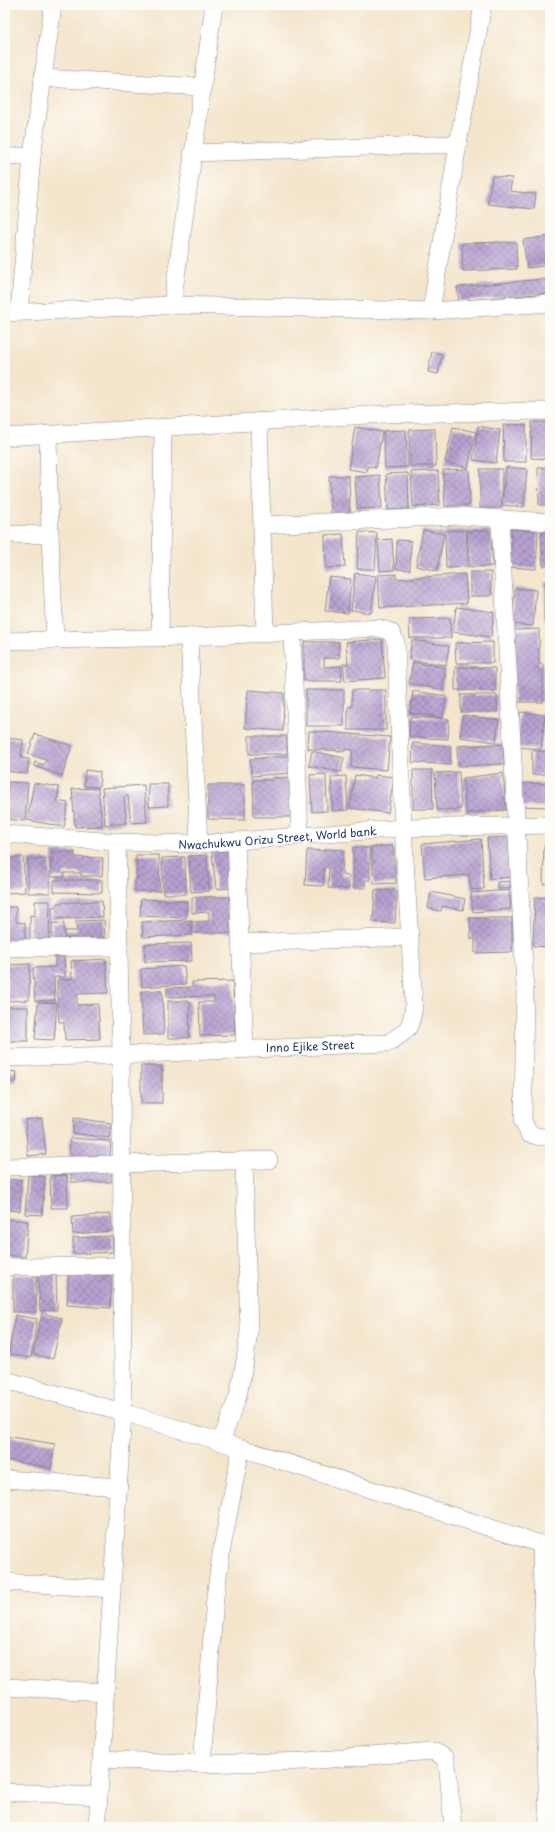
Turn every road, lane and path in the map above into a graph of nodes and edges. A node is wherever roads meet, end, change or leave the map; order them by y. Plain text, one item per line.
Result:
1 (53, 5) edge
2 (214, 5) edge
3 (483, 5) edge
4 (43, 78) junction
5 (202, 86) junction
6 (458, 144) junction
7 (192, 153) junction
8 (32, 156) junction
9 (5, 158) edge
10 (550, 303) edge
11 (172, 305) junction
12 (431, 311) junction
13 (12, 313) edge
14 (550, 411) edge
15 (259, 421) junction
16 (162, 427) junction
17 (48, 434) junction
18 (5, 437) edge
19 (500, 519) junction
20 (550, 522) edge
21 (262, 525) junction
22 (5, 534) edge
23 (50, 535) junction
24 (292, 633) junction
25 (265, 634) junction
26 (189, 637) junction
27 (160, 638) junction
28 (55, 640) junction
29 (5, 641) edge
30 (550, 825) edge
31 (516, 826) junction
32 (403, 828) junction
33 (5, 834) edge
34 (300, 836) junction
35 (236, 841) junction
36 (117, 842) junction
37 (199, 844) junction
38 (410, 937) junction
39 (240, 943) junction
40 (119, 947) junction
41 (5, 948) edge
42 (245, 1049) junction
43 (121, 1055) junction
44 (5, 1058) edge
45 (550, 1136) edge
46 (244, 1160) junction
47 (269, 1160) dead end
48 (122, 1164) junction
49 (5, 1167) edge
50 (122, 1266) junction
51 (5, 1267) edge
52 (5, 1380) edge
53 (123, 1412) junction
54 (221, 1442) junction
55 (241, 1448) junction
56 (5, 1478) edge
57 (119, 1487) junction
58 (546, 1546) edge
59 (5, 1582) edge
60 (112, 1589) junction
61 (5, 1687) edge
62 (106, 1692) junction
63 (101, 1759) junction
64 (202, 1764) junction
65 (5, 1792) edge
66 (99, 1796) junction
67 (97, 1827) edge
68 (453, 1827) edge
69 (548, 1827) edge

1 - 4 street
2 - 5 street
3 - 6 street
4 - 5 street
4 - 8 street
5 - 7 street
6 - 7 street
6 - 12 street
7 - 11 street
8 - 9 street
8 - 13 street
10 - 12 street
11 - 12 street
11 - 13 street
14 - 15 street
15 - 16 street
15 - 21 street
16 - 17 street
16 - 27 street
17 - 18 street
17 - 23 street
19 - 20 street
19 - 21 street
19 - 31 street
21 - 25 street
22 - 23 street
23 - 28 street
24 - 25 street, Inno Ejike Street
24 - 32 street, Inno Ejike Street
24 - 34 street
25 - 26 street, Inno Ejike Street
26 - 27 street, Inno Ejike Street
26 - 37 street
27 - 28 street, Inno Ejike Street
28 - 29 street, Inno Ejike Street
30 - 31 street, Nwachukwu Orizu Street, World bank
31 - 32 street, Nwachukwu Orizu Street, World bank
31 - 45 street
32 - 34 street, Nwachukwu Orizu Street, World bank
32 - 38 street, Inno Ejike Street
33 - 36 street, Nwachukwu Orizu Street, World bank
34 - 35 street, Nwachukwu Orizu Street, World bank
35 - 37 street, Nwachukwu Orizu Street, World bank
35 - 39 street
36 - 37 street, Nwachukwu Orizu Street, World bank
36 - 40 street
38 - 39 street
38 - 42 street, Inno Ejike Street
39 - 42 street
40 - 41 street
40 - 43 street
42 - 43 street, Inno Ejike Street
43 - 44 street, Inno Ejike Street
43 - 48 street
46 - 47 street
46 - 48 street
46 - 54 street
48 - 49 street
48 - 50 street
50 - 51 street
50 - 53 street
52 - 53 street
53 - 54 street
53 - 57 street
54 - 55 street
55 - 58 street
55 - 64 street
56 - 57 street
57 - 60 street
58 - 69 street
59 - 60 street
60 - 62 street
61 - 62 street
62 - 63 street
63 - 64 street
63 - 66 street
64 - 68 street
65 - 66 street
66 - 67 street

